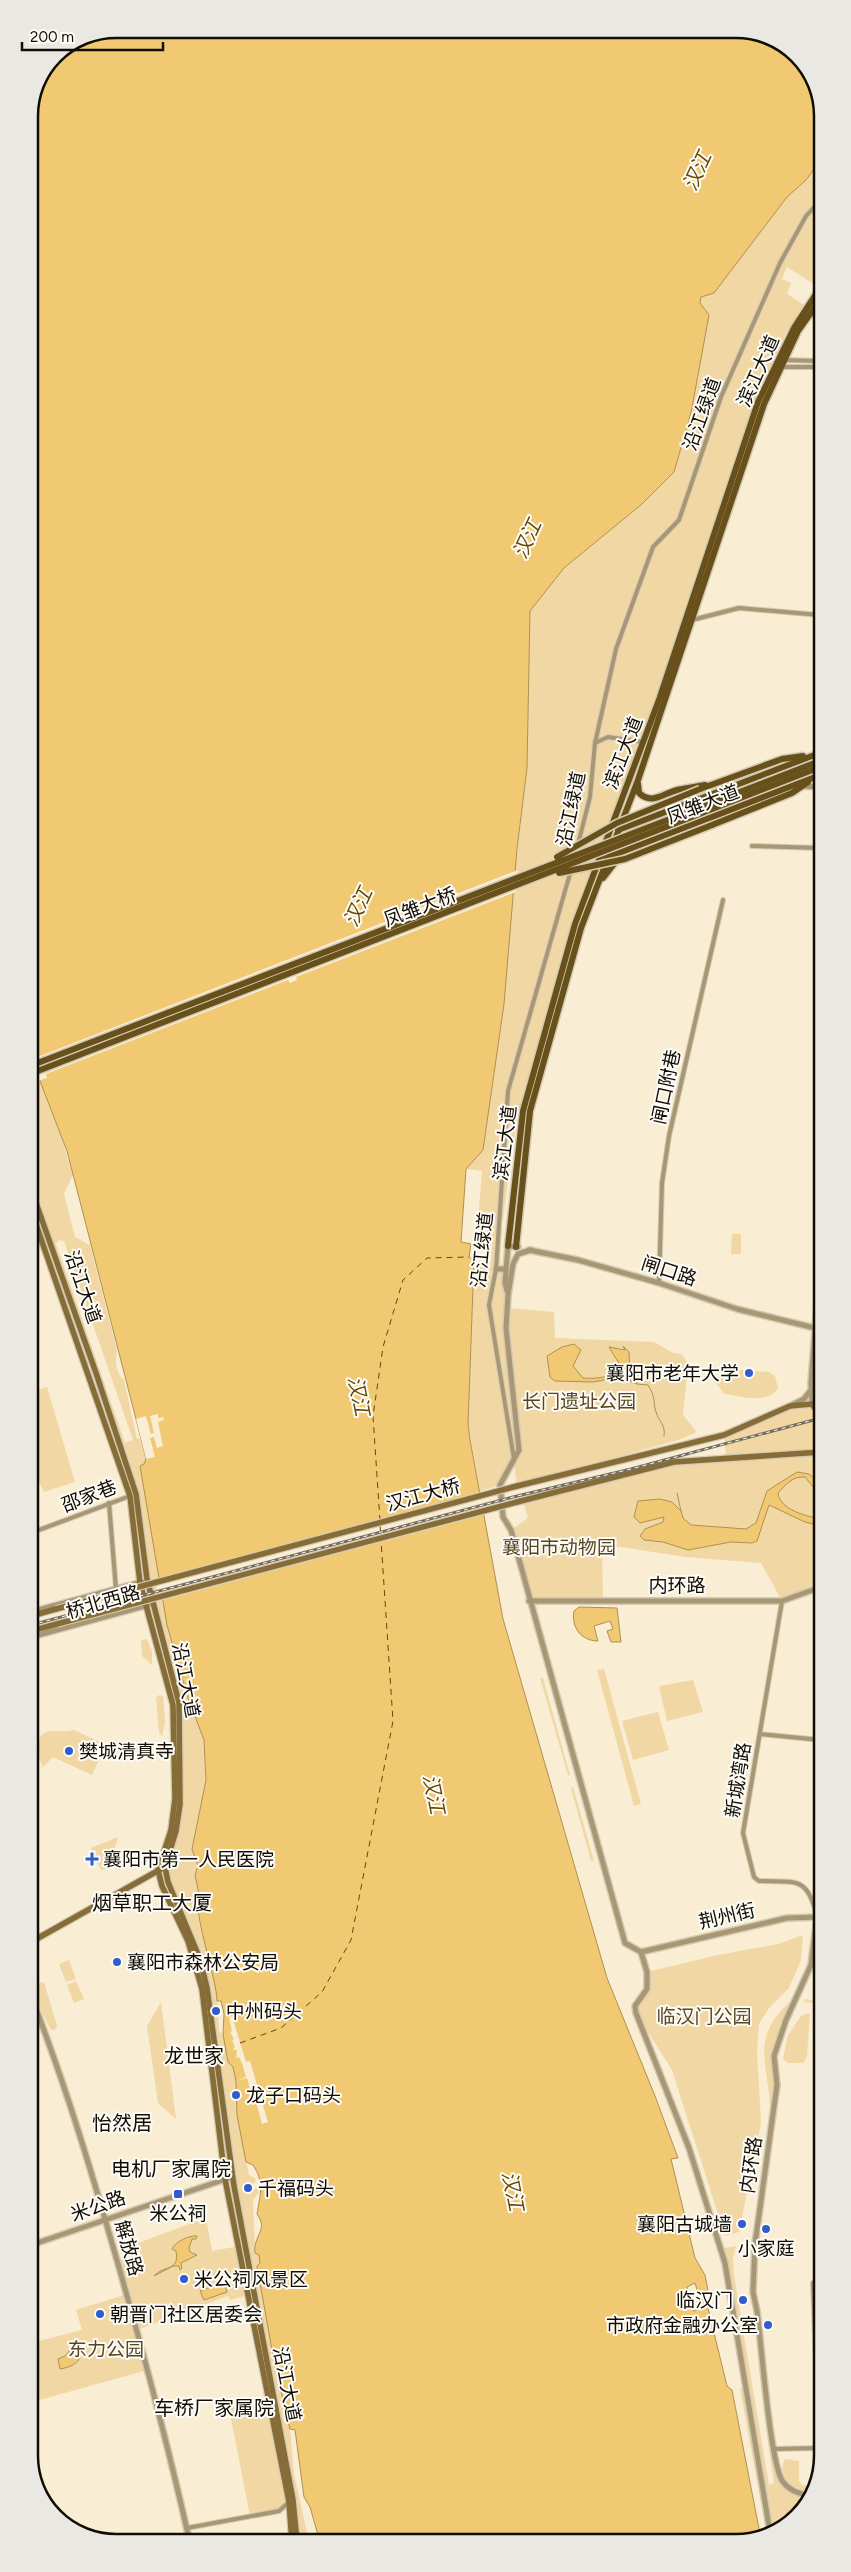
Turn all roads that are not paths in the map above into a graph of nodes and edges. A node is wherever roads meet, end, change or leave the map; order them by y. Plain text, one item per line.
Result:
1 (814, 207) edge
2 (814, 297) edge
3 (814, 308) edge
4 (784, 360) junction
5 (814, 361) edge
6 (781, 367) junction
7 (814, 367) edge
8 (814, 614) edge
9 (692, 620) junction
10 (643, 742) junction
11 (595, 743) junction
12 (814, 754) edge
13 (814, 754) edge
14 (814, 762) edge
15 (814, 769) edge
16 (814, 777) edge
17 (814, 778) edge
18 (638, 780) junction
19 (714, 784) junction
20 (801, 786) junction
21 (814, 787) edge
22 (619, 830) junction
23 (608, 834) junction
24 (643, 843) junction
25 (752, 846) dead end
26 (814, 848) edge
27 (608, 857) junction
28 (598, 861) junction
29 (537, 868) junction
30 (540, 876) junction
31 (594, 894) junction
32 (723, 900) dead end
33 (38, 1065) edge
34 (38, 1065) edge
35 (38, 1209) edge
36 (38, 1227) edge
37 (40, 1232) joint
38 (508, 1246) junction
39 (516, 1247) junction
40 (531, 1250) junction
41 (496, 1268) junction
42 (506, 1269) junction
43 (659, 1283) junction
44 (508, 1295) junction
45 (814, 1327) edge
46 (814, 1363) edge
47 (811, 1390) junction
48 (812, 1404) junction
49 (790, 1406) junction
50 (814, 1407) edge
51 (814, 1452) edge
52 (515, 1461) junction
53 (130, 1496) junction
54 (109, 1503) junction
55 (38, 1530) edge
56 (148, 1581) junction
57 (140, 1583) junction
58 (116, 1589) junction
59 (814, 1590) edge
60 (529, 1601) junction
61 (782, 1601) junction
62 (154, 1604) junction
63 (146, 1606) junction
64 (38, 1610) edge
65 (38, 1614) edge
66 (38, 1629) edge
67 (38, 1636) edge
68 (760, 1734) junction
69 (814, 1739) edge
70 (165, 1867) junction
71 (158, 1870) junction
72 (814, 1900) edge
73 (814, 1919) edge
74 (38, 1938) edge
75 (814, 1944) edge
76 (641, 1952) junction
77 (38, 2014) edge
78 (229, 2178) junction
79 (105, 2219) junction
80 (38, 2243) edge
81 (813, 2282) dead end
82 (814, 2306) edge
83 (814, 2448) edge
84 (774, 2449) junction
85 (803, 2494) edge
86 (289, 2502) junction
87 (279, 2511) junction
88 (291, 2521) junction
89 (769, 2526) edge
90 (187, 2528) junction
91 (188, 2534) edge
92 (292, 2534) edge
93 (296, 2534) edge

1 - 11 street, 沿江绿道
2 - 10 main road, 滨江大道
3 - 4 main road, 滨江大道
4 - 5 street
4 - 6 main road, 滨江大道
6 - 7 street
6 - 9 main road, 滨江大道
8 - 9 street
9 - 18 main road, 滨江大道
10 - 11 street
10 - 23 main road, 滨江大道
11 - 41 street, 沿江绿道
12 - 19 main road
13 - 22 main road, 凤雏大道
14 - 29 main road, 凤雏大桥, bridge
15 - 30 main road, 凤雏大桥, bridge
16 - 24 main road, 凤雏大道
17 - 20 main road
18 - 19 main road
18 - 22 main road, 滨江大道
19 - 29 main road, bridge
20 - 21 street
20 - 30 main road, bridge
22 - 23 main road, 凤雏大道
22 - 27 main road, 滨江大道
23 - 28 main road, 滨江大道
24 - 27 main road, 凤雏大道
24 - 31 main road
25 - 26 street
27 - 28 main road, 凤雏大道
27 - 31 main road, 滨江大道
28 - 38 main road, 滨江大道
29 - 33 main road, 凤雏大桥, bridge
30 - 34 main road, 凤雏大桥, bridge
31 - 39 main road, 滨江大道
32 - 43 street, 闸口附巷
35 - 56 main road, 沿江大道
36 - 37 main road, 沿江大道
37 - 53 main road, 沿江大道
38 - 39 street, 闸口路
38 - 42 street
39 - 40 street, 闸口路
40 - 43 street, 闸口路
40 - 44 street
41 - 42 street
41 - 52 street, 沿江绿道
42 - 44 street
43 - 45 street, 闸口路
44 - 52 street
46 - 47 street
47 - 48 street
47 - 49 street
48 - 49 main road, 汉江大桥
48 - 50 main road
49 - 65 main road, 汉江大桥, bridge
51 - 66 main road, 汉江大桥, bridge
52 - 60 street
53 - 54 street, 邵家巷
53 - 57 main road, 沿江大道
54 - 55 street, 邵家巷
54 - 58 street
56 - 57 street
56 - 62 main road, 沿江大道
57 - 58 street
57 - 63 main road, 沿江大道
58 - 64 street
59 - 61 street, 内环路
60 - 61 street, 内环路
60 - 76 street
61 - 68 street, 新城湾路
62 - 63 street, 桥北西路
62 - 70 main road, 沿江大道
63 - 67 street, 桥北西路
63 - 71 main road, 沿江大道
68 - 69 street
68 - 72 street, 新城湾路
70 - 71 main road
70 - 78 main road, 沿江大道
71 - 74 main road
71 - 78 main road, 沿江大道
73 - 76 street, 荆州街
75 - 84 street, 内环路
76 - 89 street
77 - 79 street, 解放路
78 - 79 street, 米公路
78 - 86 main road, 沿江大道
78 - 93 main road, 沿江大道
79 - 80 street, 米公路
79 - 90 street, 解放路
81 - 82 street
83 - 84 street
84 - 85 street, 内环路
86 - 87 street
86 - 88 main road, 沿江大道
87 - 88 street
87 - 90 street
88 - 92 main road, 沿江大道
90 - 91 street, 解放路

